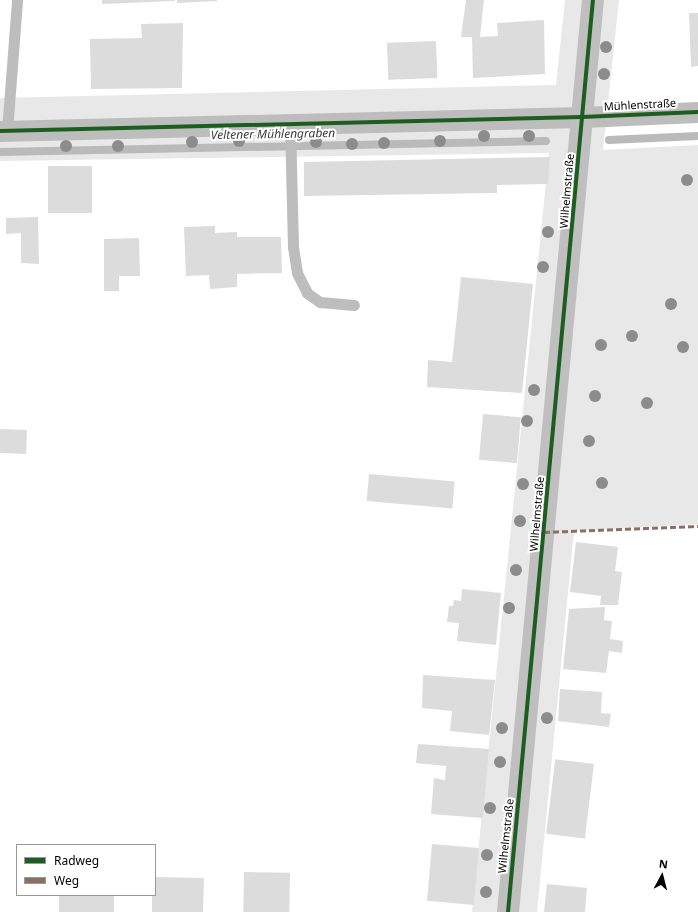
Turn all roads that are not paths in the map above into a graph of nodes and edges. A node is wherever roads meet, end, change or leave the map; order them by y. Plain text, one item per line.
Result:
1 (17, 0) edge
2 (593, 0) edge
3 (698, 112) edge
4 (582, 117) junction
5 (3, 131) edge
6 (290, 131) junction
7 (354, 305) dead end
8 (508, 912) edge

1 - 5 lane
2 - 4 street, Wilhelmstraße
3 - 4 street, Mühlenstraße
4 - 6 street, Mühlenstraße
4 - 8 street, Wilhelmstraße
5 - 6 street, Mühlenstraße
6 - 7 lane

